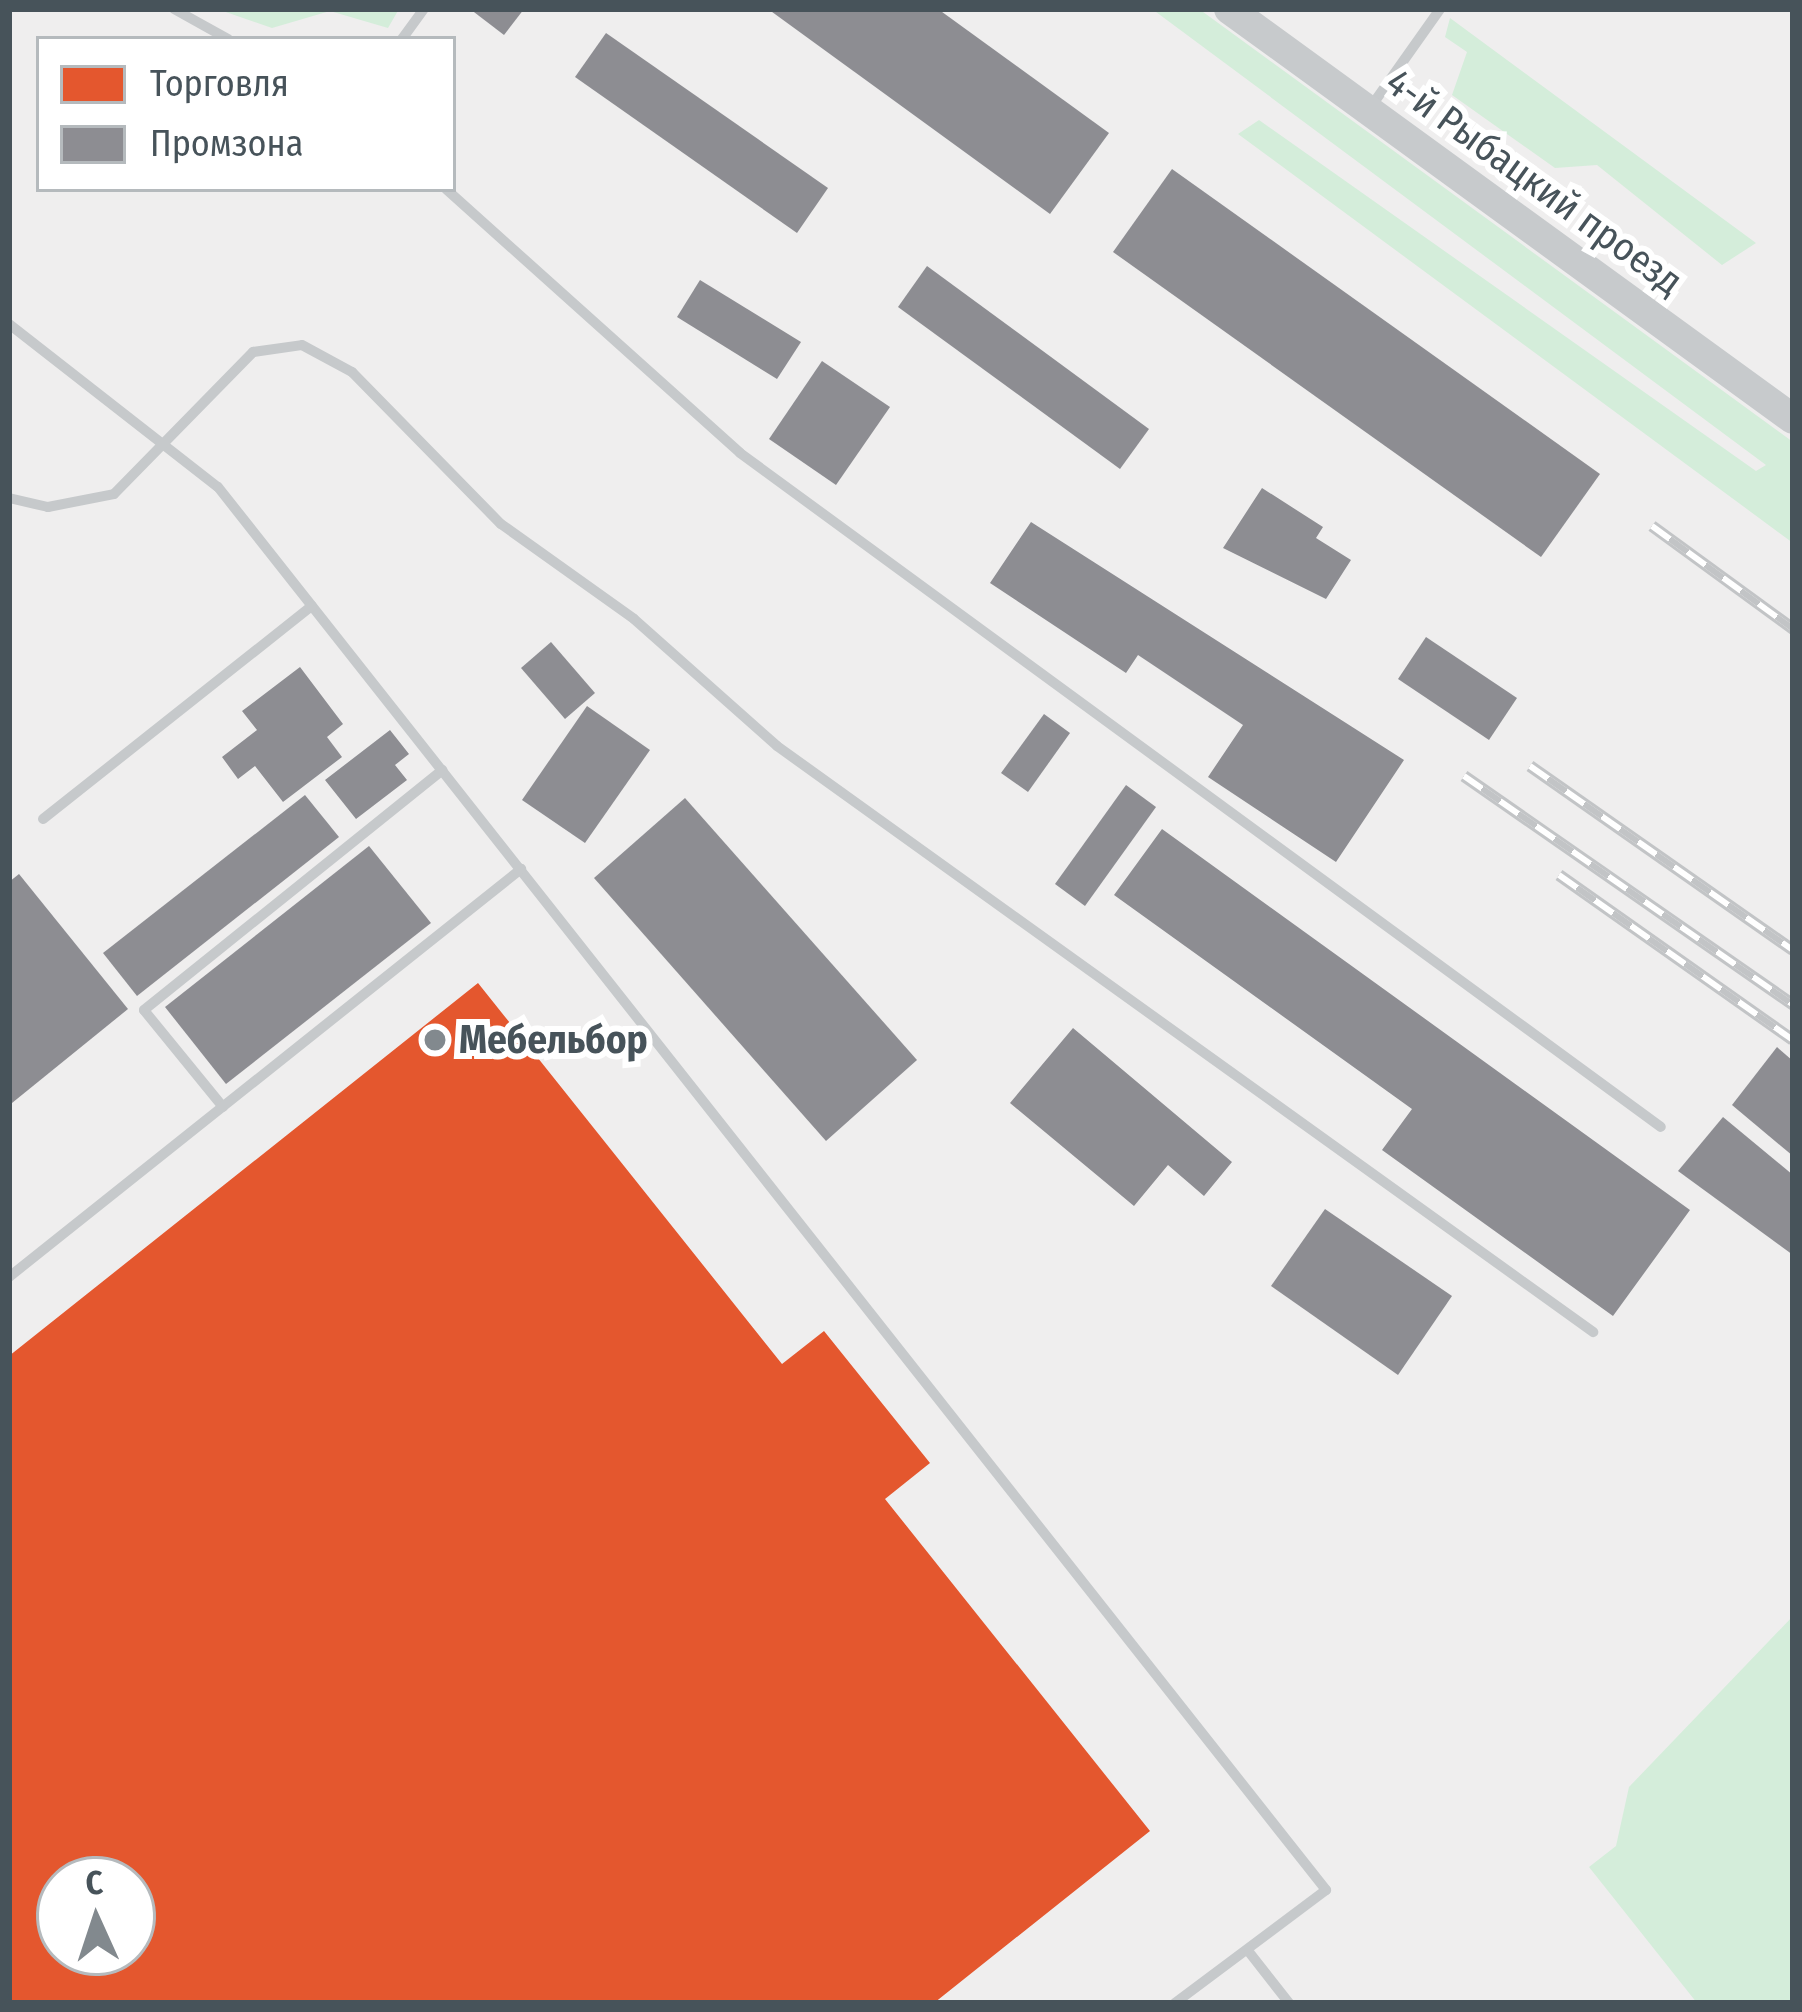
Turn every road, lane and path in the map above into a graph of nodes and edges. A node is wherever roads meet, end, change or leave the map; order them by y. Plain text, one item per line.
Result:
1 (174, 9) edge
2 (424, 9) edge
3 (1229, 9) edge
4 (1440, 9) edge
5 (223, 36) edge
6 (404, 36) edge
7 (1368, 110) junction
8 (449, 192) edge
9 (9, 324) edge
10 (1793, 418) edge
11 (170, 442) junction
12 (9, 497) edge
13 (312, 606) junction
14 (443, 770) junction
15 (43, 819) dead end
16 (521, 868) junction
17 (223, 1107) junction
18 (1660, 1127) dead end
19 (9, 1277) edge
20 (1593, 1332) dead end
21 (1249, 1952) junction
22 (1175, 2003) edge
23 (1289, 2003) edge

1 - 5 lane
2 - 6 lane
3 - 7 street, 4-й Рыбацкий проезд
4 - 7 lane
7 - 10 street, 4-й Рыбацкий проезд
8 - 18 lane
9 - 11 lane
11 - 12 lane
11 - 13 lane
11 - 20 lane
13 - 14 lane
13 - 15 lane
14 - 16 lane
14 - 17 lane
16 - 17 lane
16 - 21 lane
17 - 19 lane
21 - 22 lane
21 - 23 lane

